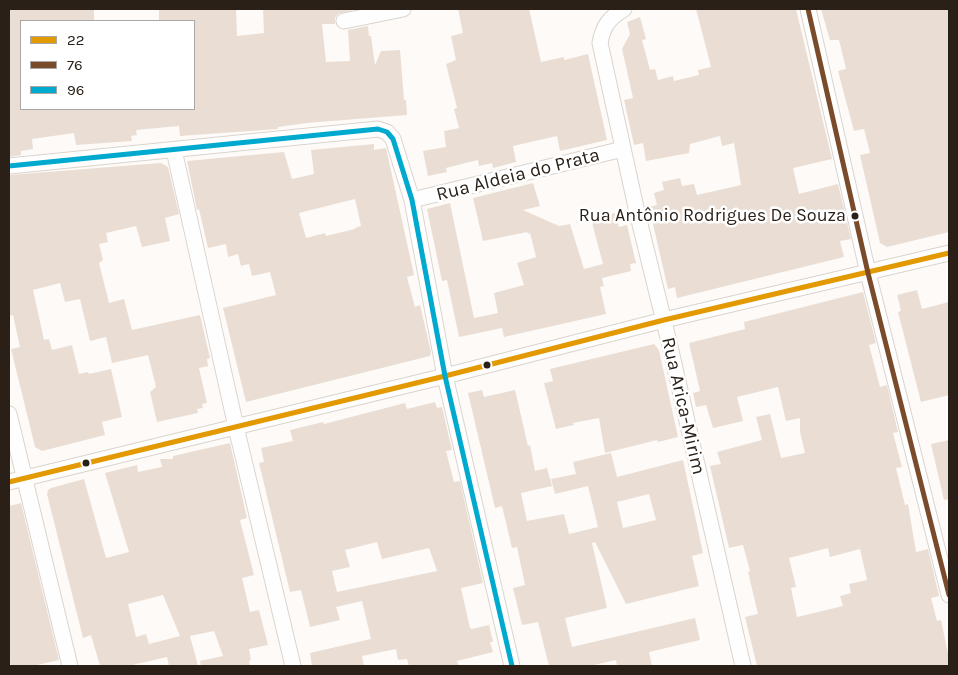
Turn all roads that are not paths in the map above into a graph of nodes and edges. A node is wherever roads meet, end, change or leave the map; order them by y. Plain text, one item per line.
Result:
1 (403, 9) edge
2 (624, 9) edge
3 (808, 9) edge
4 (344, 21) dead end
5 (623, 149) junction
6 (174, 150) junction
7 (9, 166) edge
8 (412, 200) junction
9 (949, 253) edge
10 (868, 273) junction
11 (664, 320) junction
12 (445, 376) junction
13 (9, 414) edge
14 (236, 426) junction
15 (24, 478) junction
16 (9, 482) edge
17 (949, 595) edge
18 (70, 666) edge
19 (293, 666) edge
20 (512, 666) edge
21 (743, 666) edge

1 - 4 street
2 - 5 street, Rua Arica-Mirim
3 - 10 street
5 - 8 street, Rua Aldeia do Prata
5 - 11 street, Rua Arica-Mirim
6 - 7 street
6 - 8 street
6 - 14 street
8 - 12 street
9 - 10 street
10 - 11 street
10 - 17 street
11 - 12 street
11 - 21 street, Rua Arica-Mirim
12 - 14 street
12 - 20 street
13 - 15 street
14 - 15 street
14 - 19 street
15 - 16 street
15 - 18 street

